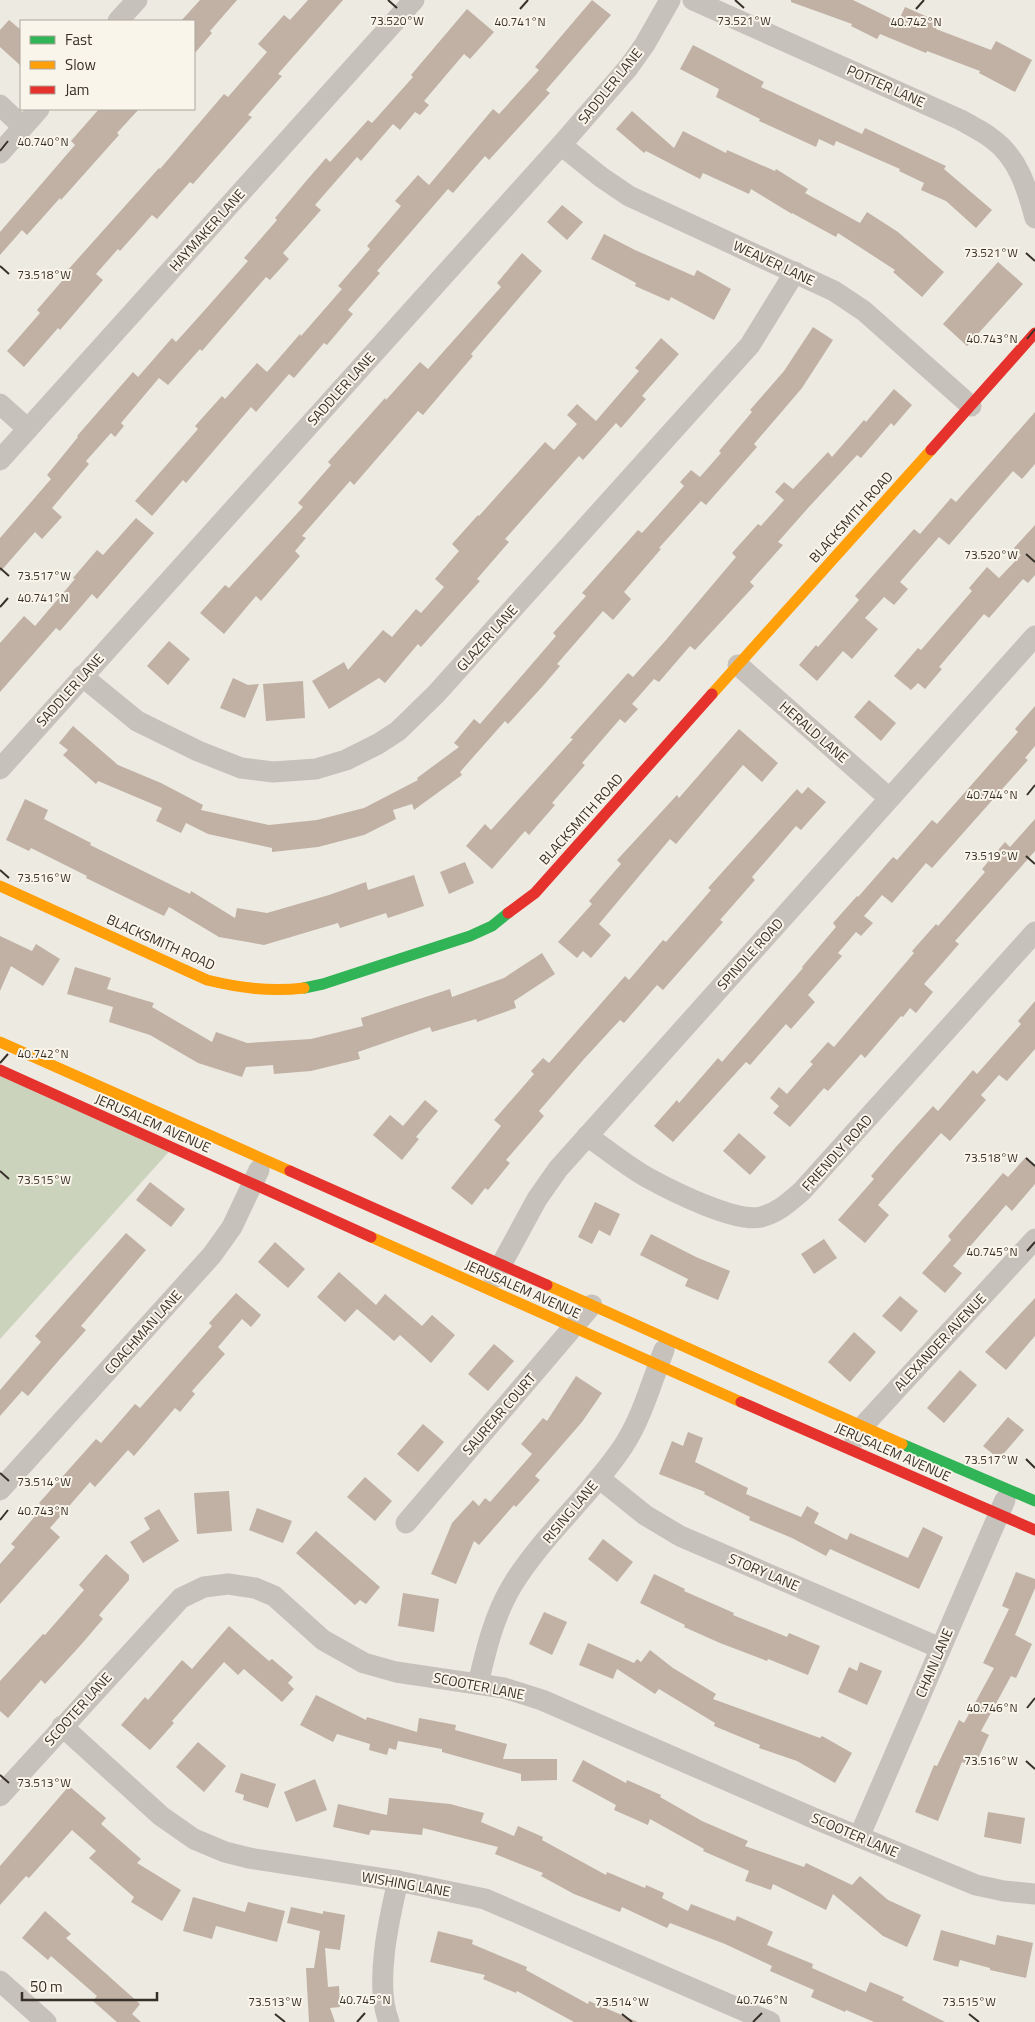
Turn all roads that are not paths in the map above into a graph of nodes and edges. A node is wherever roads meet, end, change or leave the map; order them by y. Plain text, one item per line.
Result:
1 (137, 0) edge
2 (414, 0) edge
3 (670, 0) edge
4 (693, 0) edge
5 (119, 20) edge
6 (0, 105) edge
7 (38, 110) edge
8 (23, 127) junction
9 (561, 145) junction
10 (0, 153) edge
11 (1035, 218) edge
12 (795, 272) junction
13 (1035, 333) edge
14 (0, 404) edge
15 (971, 406) junction
16 (28, 429) junction
17 (0, 460) edge
18 (1035, 636) edge
19 (738, 665) junction
20 (82, 676) junction
21 (0, 769) edge
22 (889, 798) junction
23 (0, 886) edge
24 (1035, 932) edge
25 (0, 1042) edge
26 (0, 1070) edge
27 (587, 1136) junction
28 (263, 1158) junction
29 (253, 1184) junction
30 (1035, 1238) edge
31 (502, 1264) junction
32 (488, 1290) junction
33 (592, 1305) junction
34 (573, 1328) junction
35 (668, 1341) junction
36 (658, 1365) junction
37 (862, 1427) junction
38 (849, 1450) junction
39 (599, 1478) junction
40 (0, 1490) edge
41 (1010, 1490) junction
42 (1035, 1501) edge
43 (999, 1515) junction
44 (406, 1523) dead end
45 (1035, 1530) edge
46 (940, 1648) junction
47 (478, 1684) junction
48 (62, 1726) junction
49 (0, 1796) edge
50 (859, 1837) junction
51 (398, 1881) junction
52 (1035, 1894) edge
53 (0, 1981) edge
54 (46, 2022) edge
55 (389, 2022) edge
56 (770, 2022) edge

1 - 5 street
2 - 16 street, HAYMAKER LANE
3 - 9 street, SADDLER LANE
4 - 11 street, POTTER LANE
6 - 8 street
7 - 8 street
8 - 10 street
9 - 12 street, WEAVER LANE
9 - 20 street, SADDLER LANE
12 - 15 street, WEAVER LANE
12 - 20 street, GLAZER LANE
13 - 15 main road, BLACKSMITH ROAD
14 - 16 street
15 - 19 main road, BLACKSMITH ROAD
16 - 17 street, HAYMAKER LANE
18 - 22 street, SPINDLE ROAD
19 - 22 street, HERALD LANE
19 - 23 main road, BLACKSMITH ROAD
20 - 21 street, SADDLER LANE
22 - 27 street, SPINDLE ROAD
24 - 27 street, FRIENDLY ROAD
25 - 28 main road, JERUSALEM AVENUE
26 - 29 main road, JERUSALEM AVENUE
27 - 31 street, SPINDLE ROAD
28 - 29 street, COACHMAN LANE
28 - 31 main road, JERUSALEM AVENUE
29 - 32 main road, JERUSALEM AVENUE
29 - 40 street, COACHMAN LANE
30 - 37 street, ALEXANDER AVENUE
31 - 32 street, SPINDLE ROAD
31 - 33 main road, JERUSALEM AVENUE
32 - 34 main road, JERUSALEM AVENUE
33 - 34 street, SAUREAR COURT
33 - 35 main road, JERUSALEM AVENUE
34 - 36 main road, JERUSALEM AVENUE
34 - 44 street, SAUREAR COURT
35 - 36 street, RISING LANE
35 - 37 main road, JERUSALEM AVENUE
36 - 38 main road, JERUSALEM AVENUE
36 - 39 street, RISING LANE
37 - 38 street, ALEXANDER AVENUE
37 - 41 main road, JERUSALEM AVENUE
38 - 43 main road, JERUSALEM AVENUE
39 - 46 street, STORY LANE
39 - 47 street, RISING LANE
41 - 42 main road, JERUSALEM AVENUE
41 - 43 street, CHAIN LANE
43 - 45 main road, JERUSALEM AVENUE
43 - 46 street, CHAIN LANE
46 - 50 street, CHAIN LANE
47 - 48 street, SCOOTER LANE
47 - 50 street, SCOOTER LANE
48 - 49 street, SCOOTER LANE
48 - 51 street, WISHING LANE
50 - 52 street, SCOOTER LANE
51 - 55 street
51 - 56 street, WISHING LANE
53 - 54 street

